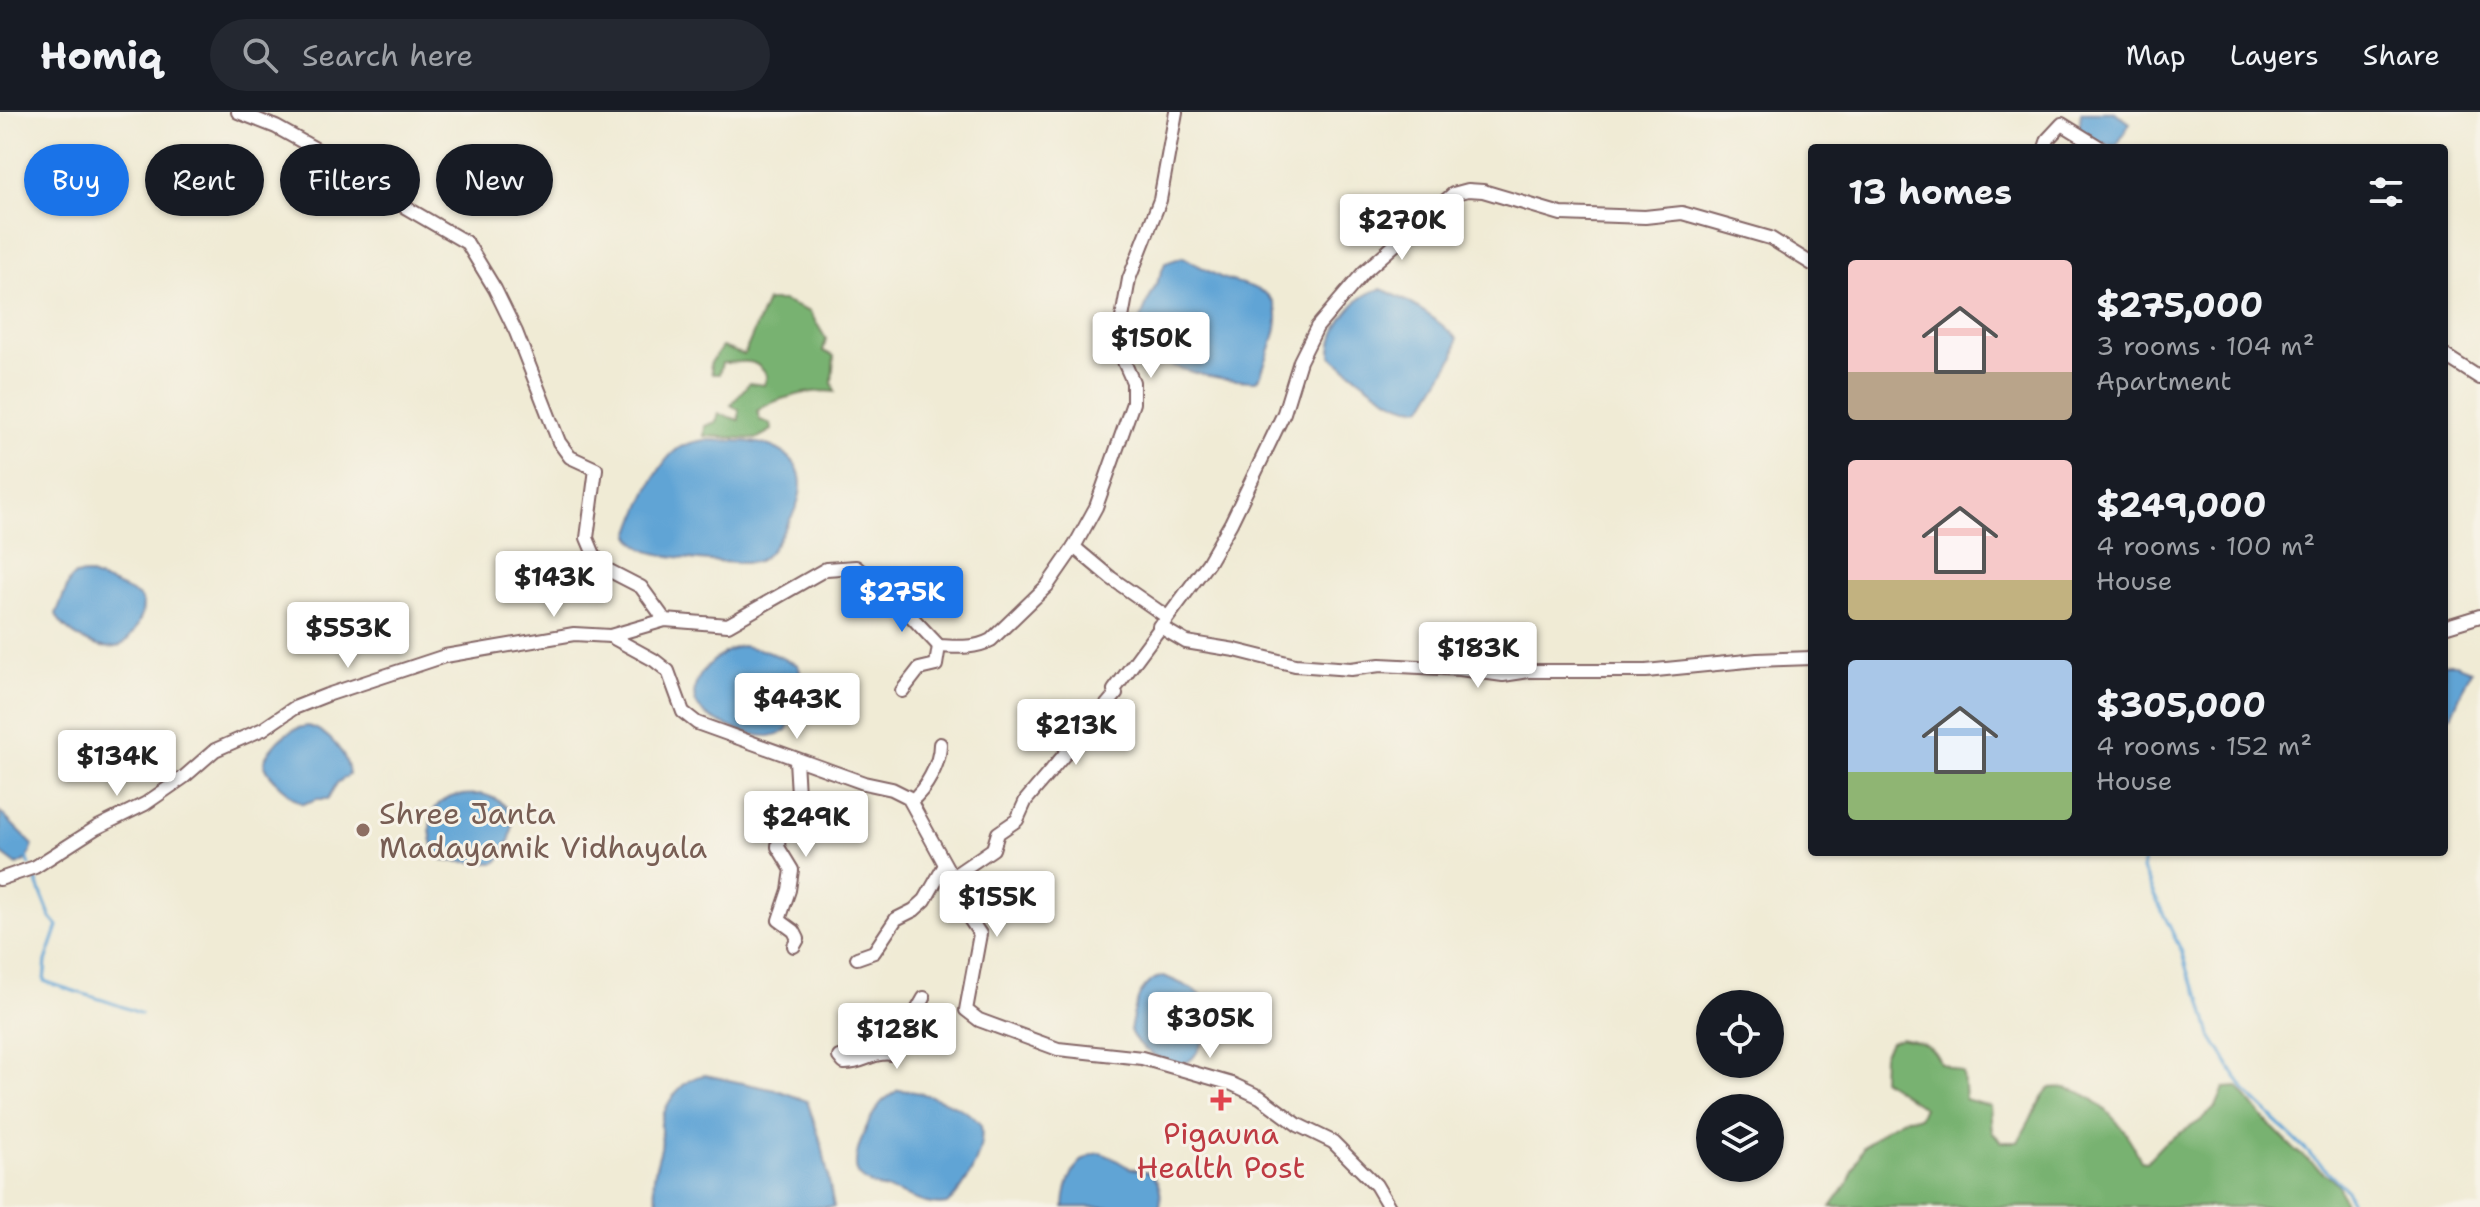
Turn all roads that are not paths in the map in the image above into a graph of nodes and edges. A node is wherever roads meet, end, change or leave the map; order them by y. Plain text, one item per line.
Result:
1 (238, 112) edge
2 (1176, 112) edge
3 (2046, 144) edge
4 (2094, 144) edge
5 (1808, 262) edge
6 (2448, 358) edge
7 (2480, 378) edge
8 (1074, 547) junction
9 (2480, 616) edge
10 (665, 620) junction
11 (1163, 622) junction
12 (2448, 626) edge
13 (610, 636) junction
14 (939, 646) junction
15 (1808, 658) edge
16 (902, 691) dead end
17 (940, 744) dead end
18 (796, 760) junction
19 (911, 801) junction
20 (948, 871) junction
21 (0, 879) edge
22 (794, 946) dead end
23 (857, 958) dead end
24 (924, 998) dead end
25 (839, 1057) dead end
26 (1389, 1207) edge

1 - 10 street
2 - 8 street
3 - 4 street
5 - 11 street
6 - 7 street
8 - 11 street
8 - 14 street
9 - 12 street
10 - 13 street
10 - 14 street
11 - 15 street
11 - 20 street
13 - 18 street
13 - 21 street
14 - 16 street
17 - 19 street
18 - 19 street
18 - 22 street
19 - 20 street
20 - 23 street
20 - 26 street
24 - 25 street

